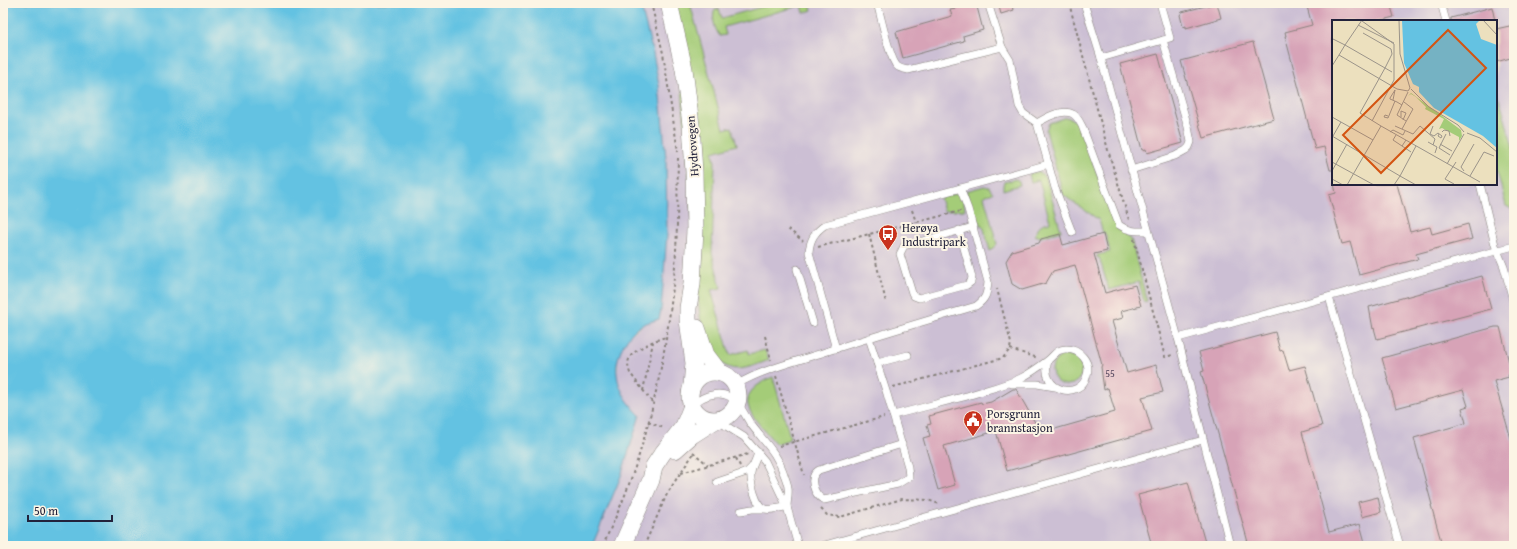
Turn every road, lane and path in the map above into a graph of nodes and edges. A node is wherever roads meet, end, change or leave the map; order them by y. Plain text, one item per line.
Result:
1 (650, 3) edge
2 (669, 3) edge
3 (877, 3) edge
4 (988, 3) edge
5 (1069, 3) edge
6 (1084, 3) edge
7 (1160, 3) edge
8 (1441, 3) edge
9 (1446, 20) edge
10 (1163, 40) junction
11 (1002, 47) junction
12 (1101, 58) junction
13 (1037, 123) junction
14 (1049, 164) junction
15 (1131, 170) junction
16 (1480, 185) edge
17 (960, 188) junction
18 (908, 202) junction
19 (968, 209) junction
20 (916, 222) junction
21 (973, 227) junction
22 (788, 229) dead end
23 (959, 230) junction
24 (1132, 231) junction
25 (1148, 231) junction
26 (1072, 232) dead end
27 (869, 234) junction
28 (810, 245) junction
29 (1514, 246) edge
30 (1497, 251) junction
31 (797, 269) dead end
32 (691, 291) junction
33 (1329, 297) junction
34 (886, 302) dead end
35 (1514, 304) edge
36 (813, 323) dead end
37 (666, 337) junction
38 (869, 338) junction
39 (1178, 338) junction
40 (653, 342) junction
41 (836, 349) junction
42 (1010, 349) dead end
43 (1181, 352) junction
44 (908, 354) dead end
45 (1048, 361) junction
46 (877, 363) junction
47 (719, 372) junction
48 (736, 385) junction
49 (1006, 385) junction
50 (692, 386) junction
51 (1055, 387) junction
52 (643, 391) junction
53 (652, 402) junction
54 (738, 403) junction
55 (692, 406) junction
56 (893, 415) junction
57 (716, 421) junction
58 (1203, 440) junction
59 (902, 444) junction
60 (777, 446) dead end
61 (758, 452) junction
62 (694, 453) dead end
63 (749, 454) dead end
64 (752, 467) junction
65 (677, 478) junction
66 (651, 480) junction
67 (717, 482) dead end
68 (787, 507) junction
69 (763, 509) junction
70 (742, 512) dead end
71 (603, 546) edge
72 (622, 546) edge
73 (644, 546) edge
74 (798, 546) edge
75 (821, 546) edge
76 (1230, 546) edge
77 (1400, 546) edge

1 - 37 path
2 - 32 street, Hydrovegen
3 - 11 lane
4 - 11 lane
5 - 24 path
6 - 12 lane
7 - 10 lane
8 - 9 lane
10 - 12 lane
10 - 15 lane
11 - 13 lane
12 - 15 lane
13 - 14 lane
13 - 24 lane
14 - 17 lane
14 - 26 lane
15 - 25 lane
16 - 30 lane
17 - 18 lane
17 - 19 lane
18 - 20 path
18 - 28 lane
19 - 20 path
19 - 21 lane
20 - 27 path
21 - 23 lane
21 - 38 lane
22 - 28 path
23 - 23 lane
24 - 25 lane
24 - 43 path
25 - 39 lane
27 - 28 path
27 - 34 path
28 - 41 lane
29 - 30 lane
30 - 33 lane
30 - 35 lane
31 - 36 lane
32 - 47 street, Hydrovegen
32 - 50 street, Hydrovegen
33 - 39 lane
33 - 77 lane
37 - 40 path
37 - 53 path
38 - 41 lane
38 - 46 lane
39 - 43 lane
40 - 52 path
40 - 52 path
41 - 48 lane
42 - 45 path
43 - 58 lane
44 - 46 lane
45 - 49 lane
45 - 51 lane
45 - 51 lane
46 - 56 lane
47 - 48 street, Hydrovegen
47 - 50 street
48 - 54 street
49 - 51 lane
49 - 56 lane
50 - 55 street, Hydrovegen
52 - 53 path
53 - 71 path
54 - 55 lane
54 - 57 street
54 - 68 lane
55 - 57 street
55 - 66 street
56 - 59 lane
56 - 60 path
57 - 61 lane
57 - 66 street
58 - 75 lane
58 - 76 lane
59 - 59 lane
61 - 64 lane
61 - 68 lane
62 - 65 path
63 - 65 path
64 - 67 lane
64 - 69 lane
65 - 73 path
66 - 72 street
68 - 69 lane
68 - 74 lane
69 - 70 lane

